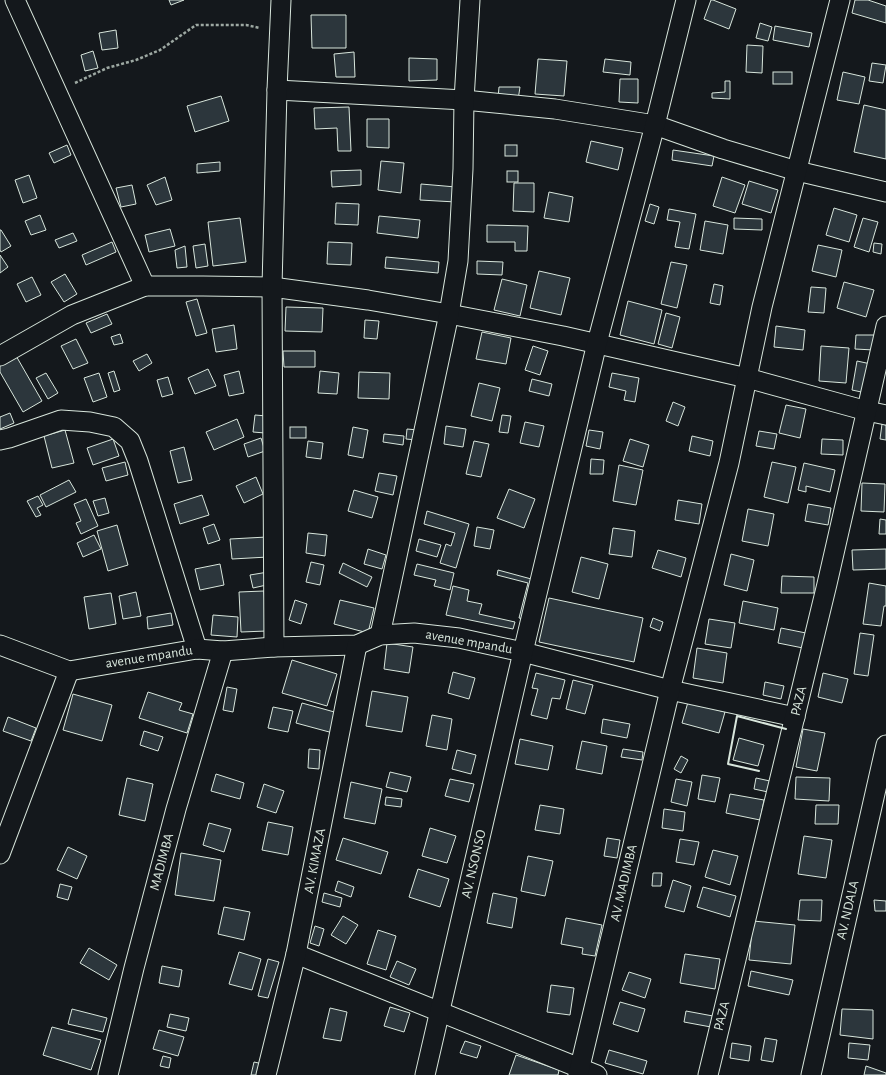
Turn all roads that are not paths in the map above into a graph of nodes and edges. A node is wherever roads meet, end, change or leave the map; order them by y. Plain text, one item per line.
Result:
1 (15, 0) edge
2 (281, 0) edge
3 (470, 0) edge
4 (686, 0) edge
5 (840, 0) edge
6 (277, 90) junction
7 (464, 100) junction
8 (655, 125) junction
9 (797, 170) junction
10 (886, 192) edge
11 (145, 286) junction
12 (272, 287) junction
13 (449, 314) junction
14 (886, 326) edge
15 (597, 343) junction
16 (3, 348) edge
17 (747, 378) junction
18 (867, 411) junction
19 (886, 415) edge
20 (0, 440) edge
21 (380, 635) junction
22 (357, 645) junction
23 (1, 646) edge
24 (274, 647) junction
25 (196, 649) junction
26 (223, 651) junction
27 (523, 652) junction
28 (69, 671) junction
29 (670, 690) junction
30 (795, 718) junction
31 (886, 745) edge
32 (8, 812) edge
33 (0, 854) edge
34 (296, 954) junction
35 (440, 1012) junction
36 (579, 1072) edge
37 (108, 1075) edge
38 (266, 1075) edge
39 (425, 1075) edge
40 (597, 1075) edge
41 (708, 1075) edge
42 (811, 1075) edge

1 - 11 street
2 - 6 street
3 - 7 street
4 - 8 street, AV. NSONSO
5 - 9 street, AV. MADIMBA
6 - 7 street
6 - 12 street
7 - 8 street
7 - 13 street
8 - 9 street
8 - 15 street, AV. NSONSO
9 - 10 street
9 - 17 street, AV. MADIMBA
11 - 12 street
11 - 16 street
12 - 13 street
12 - 24 street
13 - 15 street
13 - 21 street
14 - 18 street, PAZA
15 - 17 street
15 - 27 street, AV. NSONSO
17 - 18 street
17 - 29 street, AV. MADIMBA
18 - 19 street
18 - 30 street, PAZA
20 - 25 street
21 - 22 street, avenue mpandu
21 - 27 street, avenue mpandu
22 - 24 street, avenue mpandu
22 - 34 street, AV. KIMAZA
23 - 28 street
24 - 26 street, avenue mpandu
25 - 26 street, avenue mpandu
25 - 28 street, avenue mpandu
26 - 37 street, MADIMBA
27 - 29 street, avenue mpandu
27 - 35 street, AV. NSONSO
28 - 32 street
29 - 30 street, avenue mpandu
29 - 36 street, AV. MADIMBA
30 - 41 street, PAZA
31 - 42 street, AV. NDALA
32 - 33 street
34 - 35 street
34 - 38 street, AV. KIMAZA
35 - 36 street
35 - 39 street, AV. NSONSO
36 - 40 street

